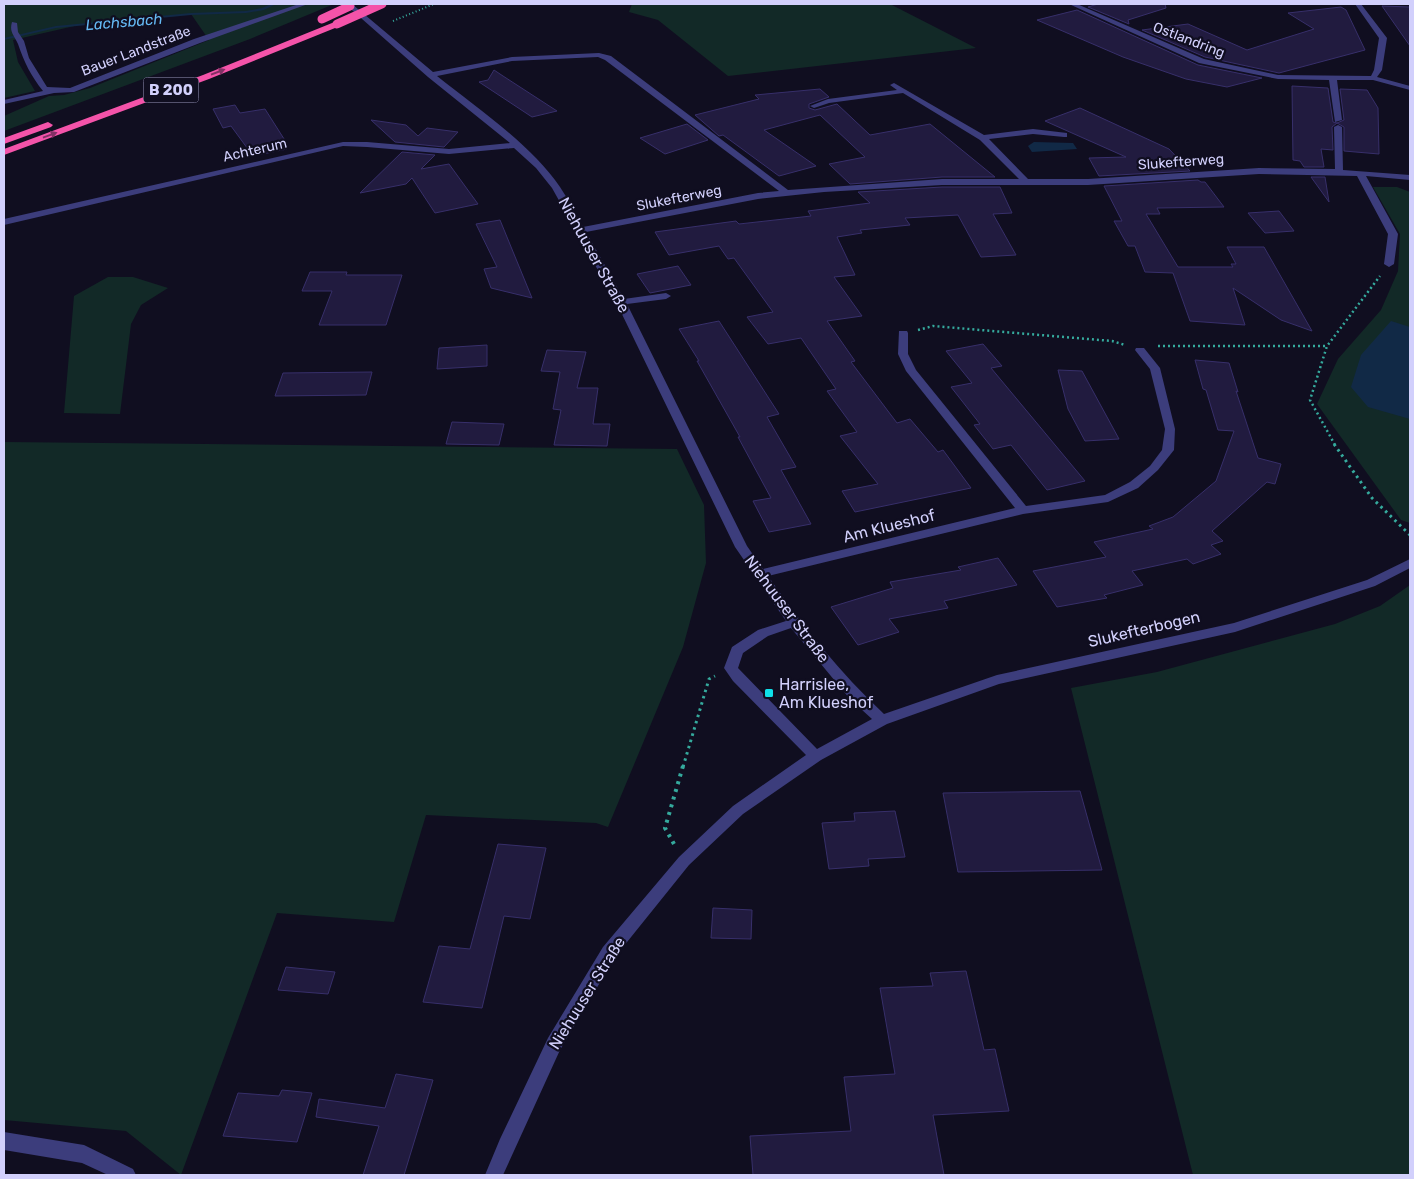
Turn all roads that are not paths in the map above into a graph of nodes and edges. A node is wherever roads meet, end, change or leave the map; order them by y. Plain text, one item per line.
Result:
1 (305, 4) edge
2 (348, 4) edge
3 (356, 4) edge
4 (382, 4) edge
5 (1072, 4) edge
6 (1358, 4) edge
7 (317, 21) dead end
8 (14, 23) dead end
9 (295, 30) dead end
10 (207, 66) dead end
11 (431, 75) junction
12 (181, 76) dead end
13 (1333, 78) junction
14 (1372, 78) junction
15 (894, 85) dead end
16 (1410, 88) edge
17 (51, 91) junction
18 (904, 91) junction
19 (4, 102) edge
20 (814, 106) dead end
21 (1064, 135) dead end
22 (983, 138) junction
23 (4, 141) edge
24 (516, 145) junction
25 (4, 152) edge
26 (1338, 172) junction
27 (1360, 174) junction
28 (1410, 177) edge
29 (1026, 182) junction
30 (785, 192) junction
31 (4, 222) edge
32 (580, 230) junction
33 (1390, 264) road end
34 (666, 296) dead end
35 (621, 302) junction
36 (903, 333) road end
37 (1140, 350) road end
38 (1024, 510) junction
39 (1410, 563) edge
40 (762, 574) junction
41 (794, 623) junction
42 (882, 720) junction
43 (816, 756) junction
44 (4, 1141) edge
45 (126, 1175) edge
46 (494, 1175) edge

1 - 17 street, Bauer Landstraße
2 - 11 street, Niehuuser Straße
3 - 7 highway, bridge
25 -> 4 highway, B 200, bridge
5 - 13 street, Ostlandring
6 - 14 street
8 - 17 street
9 - 10 highway, B 200
11 - 24 street, Niehuuser Straße
11 - 30 street
12 - 23 highway, B 200
13 - 14 street, Ostlandring
13 - 26 street
14 - 16 street, Ostlandring
15 - 18 street
17 - 19 street, Bauer Landstraße
18 - 20 street
18 - 22 street
21 - 22 street
22 - 29 street
24 - 31 street, Achterum
24 - 32 street, Niehuuser Straße
26 - 27 street, Slukefterweg
26 - 29 street, Slukefterweg
27 - 28 street, Slukefterweg
27 - 33 street
29 - 30 street, Slukefterweg
30 - 32 street, Slukefterweg
32 - 35 street, Niehuuser Straße
34 - 35 street
35 - 40 street, Niehuuser Straße
36 - 38 street
37 - 38 street, Am Klueshof
38 - 40 street, Am Klueshof
39 - 42 street, Slukefterbogen
40 - 41 street, Niehuuser Straße
41 - 42 street, Niehuuser Straße
41 - 43 street
42 - 43 street, Niehuuser Straße
43 - 46 street, Niehuuser Straße
44 - 45 street

